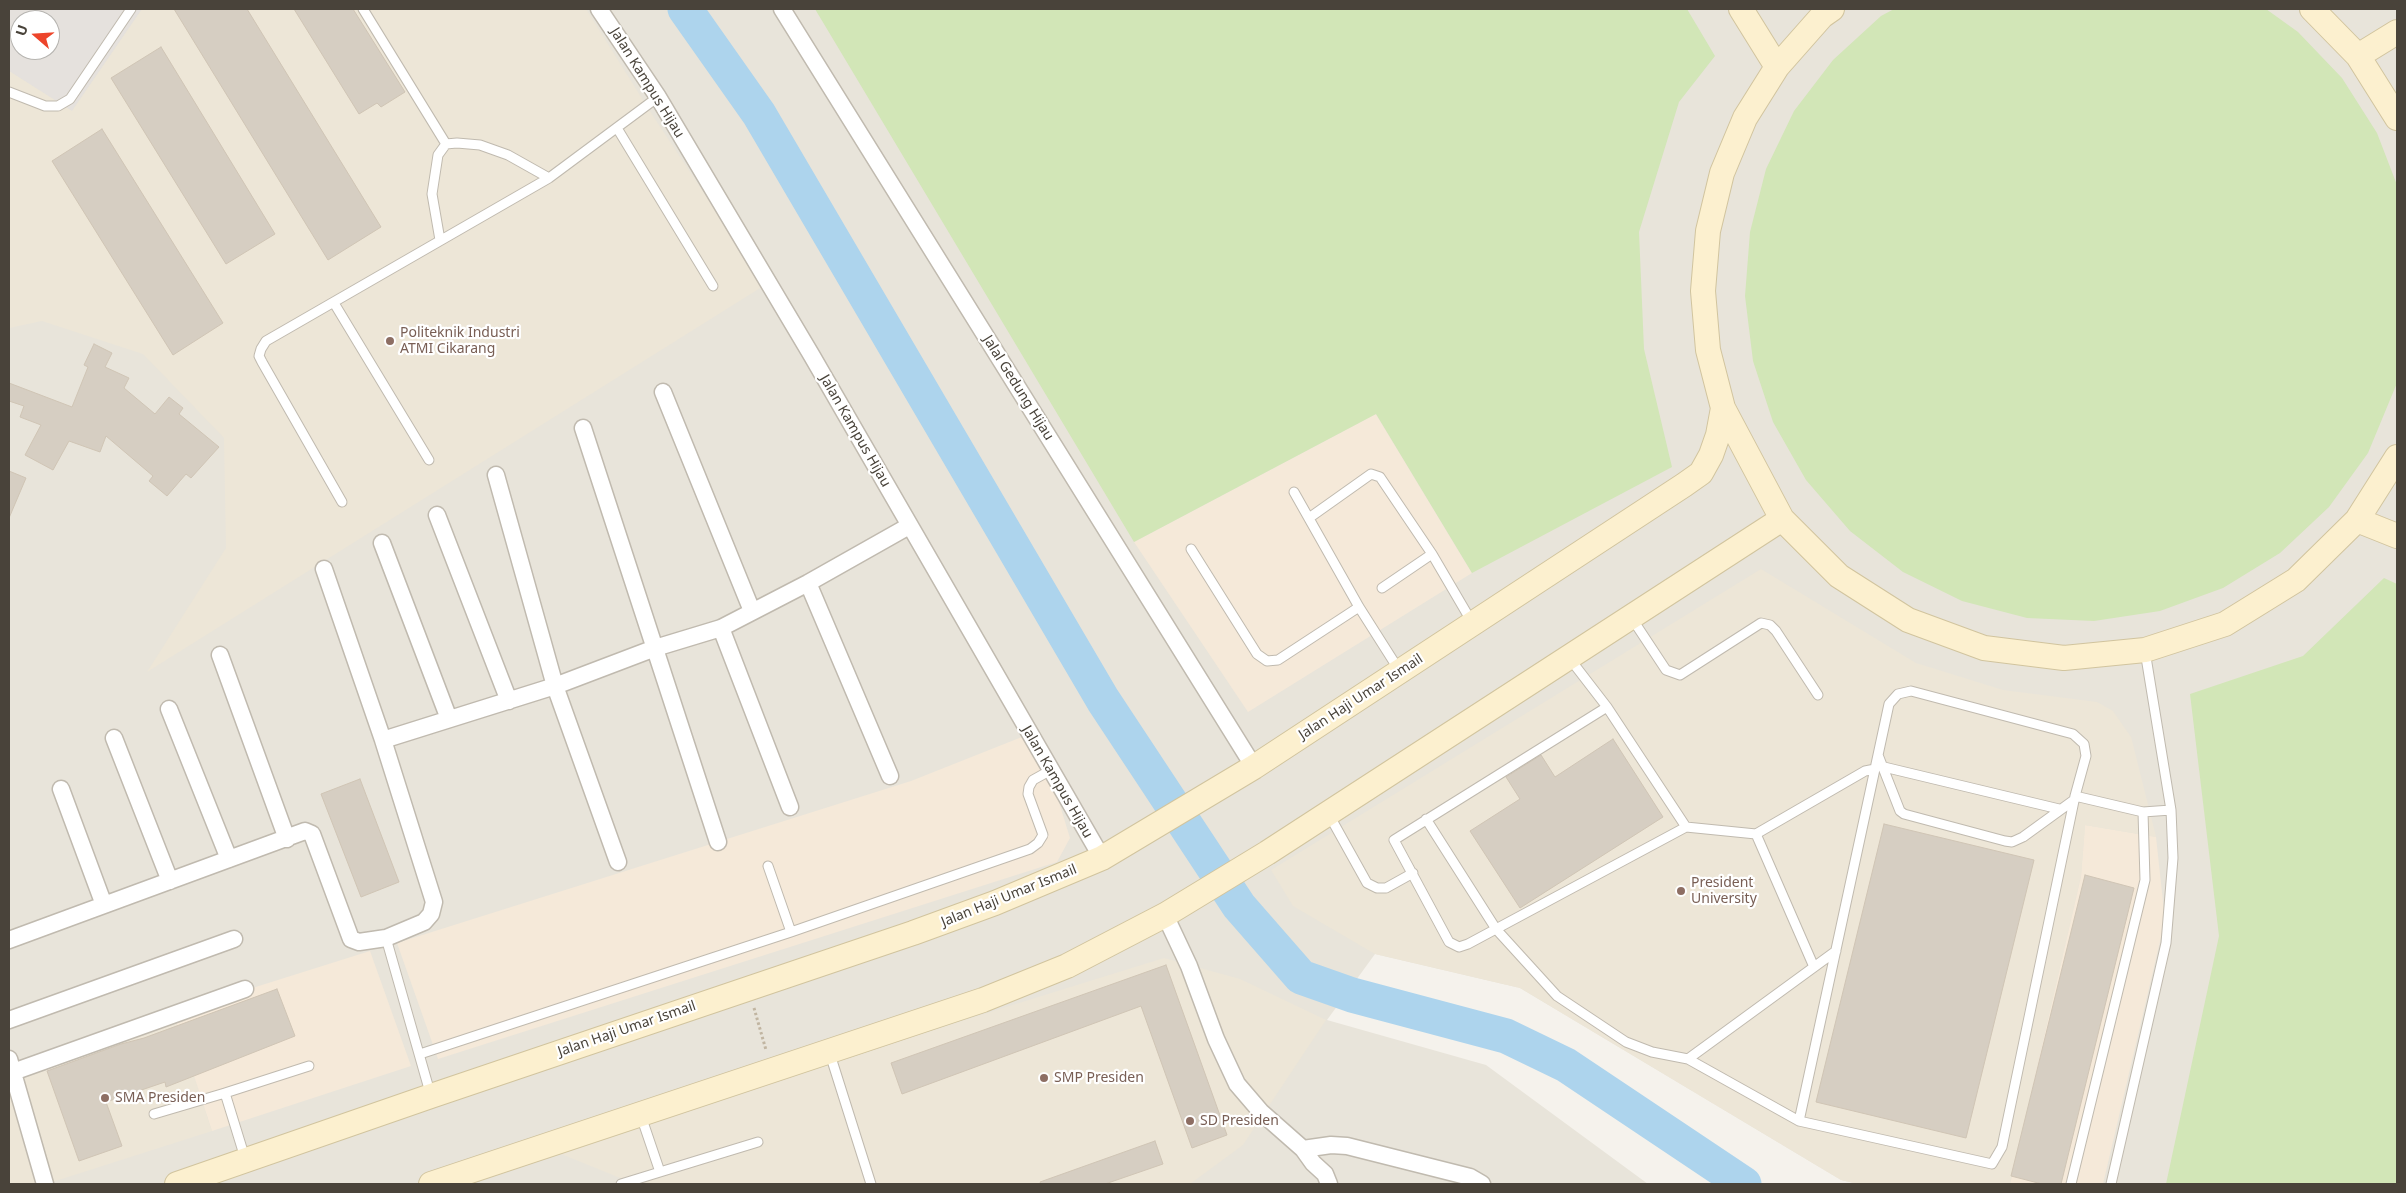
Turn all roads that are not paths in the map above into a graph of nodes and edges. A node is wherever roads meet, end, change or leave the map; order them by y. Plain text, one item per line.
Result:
1 (131, 9) edge
2 (363, 9) edge
3 (599, 9) edge
4 (782, 9) edge
5 (1741, 9) edge
6 (2312, 9) edge
7 (1824, 11) edge
8 (2397, 32) edge
9 (2358, 56) junction
10 (1777, 67) junction
11 (9, 92) edge
12 (658, 97) junction
13 (2397, 118) edge
14 (617, 128) junction
15 (446, 144) junction
16 (549, 178) junction
17 (440, 240) junction
18 (713, 286) dead end
19 (334, 302) junction
20 (663, 392) dead end
21 (1722, 408) junction
22 (583, 428) dead end
23 (2397, 458) edge
24 (429, 460) dead end
25 (496, 475) dead end
26 (1294, 492) dead end
27 (342, 502) dead end
28 (437, 515) dead end
29 (1309, 518) junction
30 (1782, 519) junction
31 (2356, 520) junction
32 (910, 526) junction
33 (2397, 536) edge
34 (382, 543) dead end
35 (1191, 549) dead end
36 (1432, 554) junction
37 (324, 569) dead end
38 (808, 583) junction
39 (1382, 588) dead end
40 (1359, 607) junction
41 (752, 611) junction
42 (1631, 616) junction
43 (1473, 624) junction
44 (720, 628) junction
45 (655, 648) junction
46 (2145, 650) junction
47 (220, 655) dead end
48 (1569, 657) junction
49 (1400, 672) junction
50 (555, 686) junction
51 (1818, 695) dead end
52 (509, 700) junction
53 (1607, 707) junction
54 (169, 709) dead end
55 (449, 719) junction
56 (114, 738) dead end
57 (383, 740) junction
58 (1880, 768) junction
59 (1051, 770) junction
60 (1248, 771) junction
61 (890, 776) dead end
62 (61, 789) dead end
63 (2074, 798) junction
64 (790, 807) dead end
65 (2059, 809) junction
66 (2171, 810) junction
67 (2143, 812) junction
68 (1328, 813) junction
69 (1426, 819) junction
70 (1686, 828) junction
71 (1756, 834) junction
72 (287, 839) junction
73 (718, 842) dead end
74 (1102, 858) junction
75 (229, 859) junction
76 (618, 862) dead end
77 (768, 866) dead end
78 (1413, 873) junction
79 (170, 881) junction
80 (104, 906) junction
81 (1174, 910) junction
82 (1496, 929) junction
83 (791, 932) junction
84 (386, 938) junction
85 (234, 939) dead end
86 (9, 940) edge
87 (1836, 951) junction
88 (1814, 966) junction
89 (245, 989) dead end
90 (9, 1020) edge
91 (828, 1051) junction
92 (420, 1054) junction
93 (1688, 1059) junction
94 (11, 1065) edge
95 (309, 1066) dead end
96 (225, 1093) junction
97 (431, 1096) junction
98 (640, 1113) junction
99 (154, 1114) dead end
100 (1799, 1120) junction
101 (758, 1142) dead end
102 (1303, 1149) junction
103 (246, 1161) junction
104 (660, 1172) junction
105 (463, 1179) edge
106 (46, 1184) edge
107 (176, 1184) edge
108 (430, 1184) edge
109 (621, 1184) edge
110 (871, 1184) edge
111 (1329, 1184) edge
112 (1482, 1184) edge
113 (2071, 1184) edge
114 (2111, 1184) edge

1 - 11 lane
2 - 15 lane
3 - 12 street, Jalan Kampus Hijau
4 - 60 street, Jalal Gedung Hijau
5 - 10 main road
6 - 9 main road
7 - 10 main road
8 - 9 main road
9 - 13 main road
10 - 21 main road
12 - 14 lane
12 - 32 street, Jalan Kampus Hijau
14 - 16 lane
14 - 18 lane
15 - 16 lane
15 - 17 lane
16 - 17 lane
17 - 19 lane
19 - 24 lane
19 - 27 lane
20 - 41 street
21 - 30 main road
21 - 43 main road, Jalan Haji Umar Ismail
22 - 45 street
23 - 31 main road
25 - 50 street
26 - 29 lane
28 - 52 street
29 - 36 lane
29 - 40 lane
30 - 42 main road
30 - 46 main road
31 - 33 main road
31 - 46 main road
32 - 38 street
32 - 59 street, Jalan Kampus Hijau
34 - 55 street
35 - 40 lane
36 - 39 lane
36 - 43 lane
37 - 57 street
38 - 41 street
38 - 61 street
40 - 49 lane
41 - 44 street
42 - 48 main road
42 - 51 lane
43 - 49 main road, Jalan Haji Umar Ismail
44 - 45 street
44 - 64 street
45 - 50 street
45 - 73 street
46 - 66 lane
47 - 72 street
48 - 53 lane
48 - 68 main road
49 - 60 main road, Jalan Haji Umar Ismail
50 - 52 street
50 - 76 street
52 - 55 street
53 - 69 lane
53 - 70 lane
54 - 75 street
55 - 57 street
56 - 79 street
57 - 84 street
58 - 63 lane
58 - 65 lane
58 - 65 lane
58 - 71 lane
58 - 87 lane
59 - 74 street, Jalan Kampus Hijau
59 - 83 lane
60 - 74 main road, Jalan Haji Umar Ismail
62 - 80 street
63 - 65 lane
63 - 67 lane
63 - 100 lane
66 - 67 lane
66 - 114 lane
67 - 113 lane
68 - 78 lane
68 - 81 main road
69 - 78 lane
69 - 82 lane
70 - 71 lane
70 - 82 lane
71 - 88 lane
72 - 75 street
72 - 84 street
74 - 97 main road, Jalan Haji Umar Ismail
75 - 79 street
77 - 83 lane
78 - 82 lane
79 - 80 street
80 - 86 street
81 - 91 main road
81 - 102 street
82 - 93 lane
83 - 92 lane
84 - 92 lane
85 - 90 street
87 - 88 lane
87 - 100 lane
88 - 93 lane
89 - 94 street
91 - 98 main road
91 - 110 lane
92 - 97 lane
93 - 100 lane
94 - 106 street
95 - 96 lane
96 - 99 lane
96 - 103 lane
97 - 103 main road, Jalan Haji Umar Ismail
98 - 104 lane
98 - 105 main road
101 - 104 lane
102 - 111 street
102 - 112 street
103 - 107 main road, Jalan Haji Umar Ismail
104 - 109 lane
105 - 108 main road

